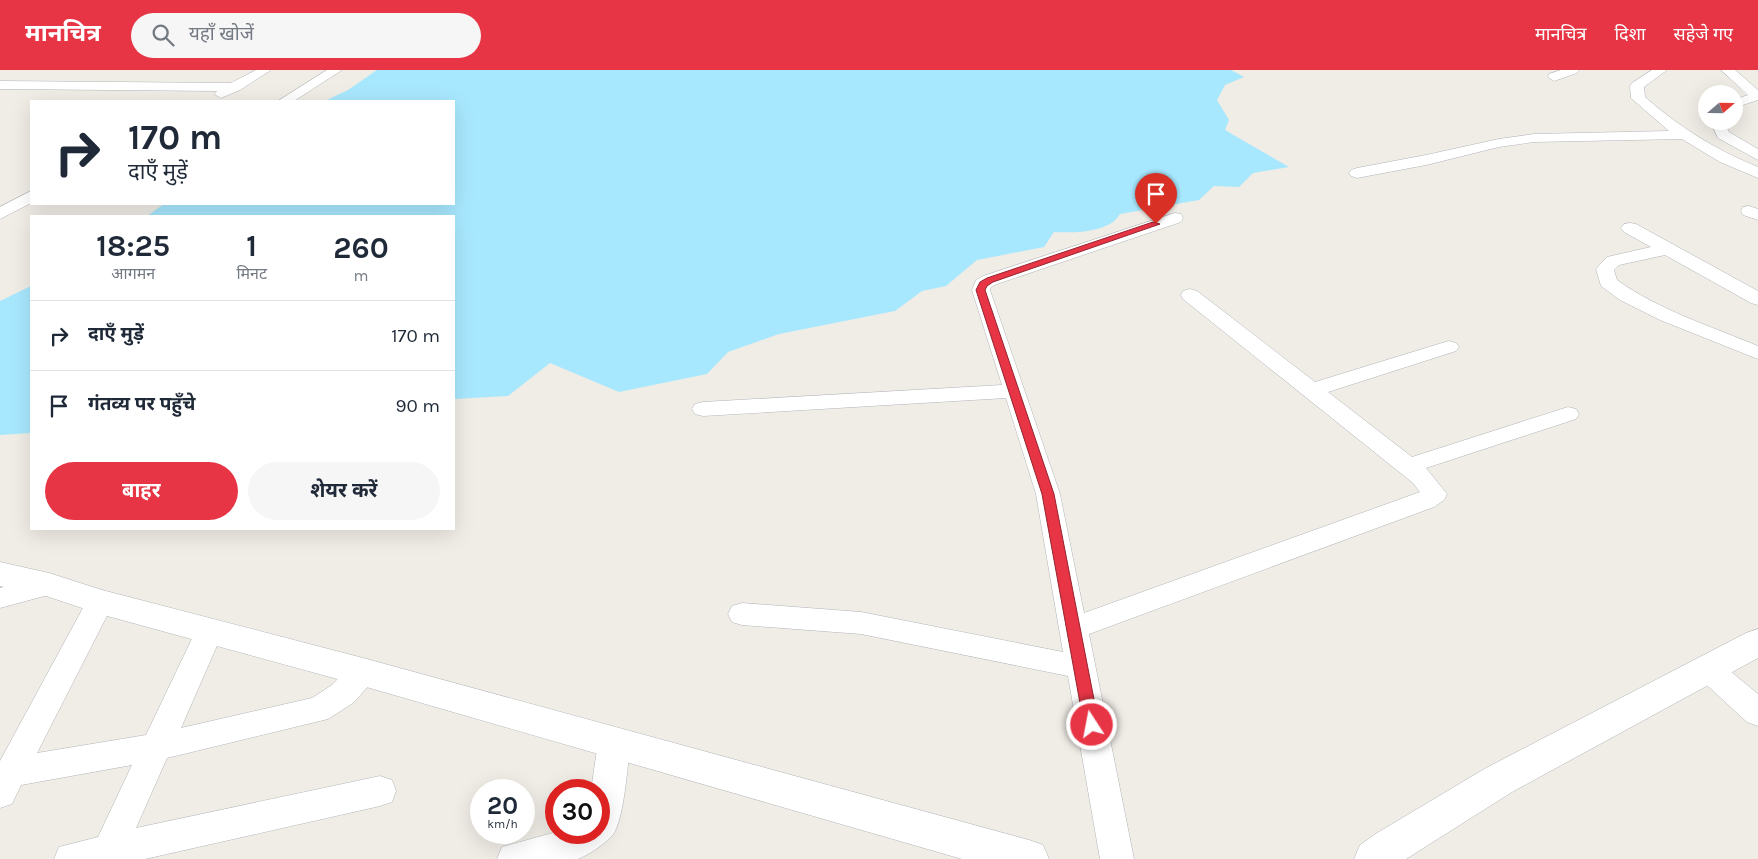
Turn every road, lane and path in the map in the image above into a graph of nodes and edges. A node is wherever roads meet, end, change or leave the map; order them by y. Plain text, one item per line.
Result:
1 (265, 70) edge
2 (336, 70) edge
3 (1573, 70) edge
4 (1660, 70) edge
5 (1727, 70) edge
6 (1554, 77) dead end
7 (0, 84) edge
8 (235, 87) junction
9 (210, 100) edge
10 (287, 100) edge
11 (1743, 101) edge
12 (1721, 130) edge
13 (1684, 136) junction
14 (1758, 155) edge
15 (1357, 173) dead end
16 (1758, 173) edge
17 (30, 197) edge
18 (0, 214) edge
19 (1175, 218) dead end
20 (1630, 228) dead end
21 (1666, 249) junction
22 (1190, 295) dead end
23 (1758, 299) edge
24 (1449, 347) dead end
25 (1758, 353) edge
26 (1312, 390) junction
27 (1014, 391) junction
28 (703, 409) dead end
29 (1568, 414) dead end
30 (1408, 466) junction
31 (0, 574) edge
32 (49, 585) junction
33 (0, 598) edge
34 (100, 602) junction
35 (742, 614) dead end
36 (1073, 628) junction
37 (209, 632) junction
38 (1758, 642) edge
39 (1080, 667) junction
40 (1708, 669) junction
41 (363, 672) junction
42 (1758, 713) edge
43 (614, 743) junction
44 (157, 747) junction
45 (610, 779) edge
46 (5, 782) edge
47 (380, 791) dead end
48 (573, 844) edge
49 (107, 855) edge
50 (71, 859) edge
51 (514, 859) edge
52 (1029, 859) edge
53 (1117, 859) edge
54 (1374, 859) edge

1 - 8 street
2 - 10 street
3 - 6 street
4 - 13 street
5 - 11 street
7 - 8 street
8 - 9 street
12 - 14 street
13 - 15 street
13 - 16 street
17 - 18 street
19 - 27 street
20 - 21 street
21 - 23 street
21 - 25 street
22 - 26 street
24 - 26 street
26 - 30 street
27 - 28 street
27 - 36 street
29 - 30 street
30 - 36 street
31 - 32 street
32 - 33 street
32 - 34 street
34 - 37 street
34 - 46 street
35 - 39 street
36 - 39 street
37 - 41 street
37 - 44 street
38 - 40 street
39 - 53 street
40 - 42 street
40 - 54 street
41 - 43 street
41 - 44 street
43 - 45 street
43 - 52 street
44 - 46 street
44 - 49 street
47 - 49 street
48 - 51 street
49 - 50 street

